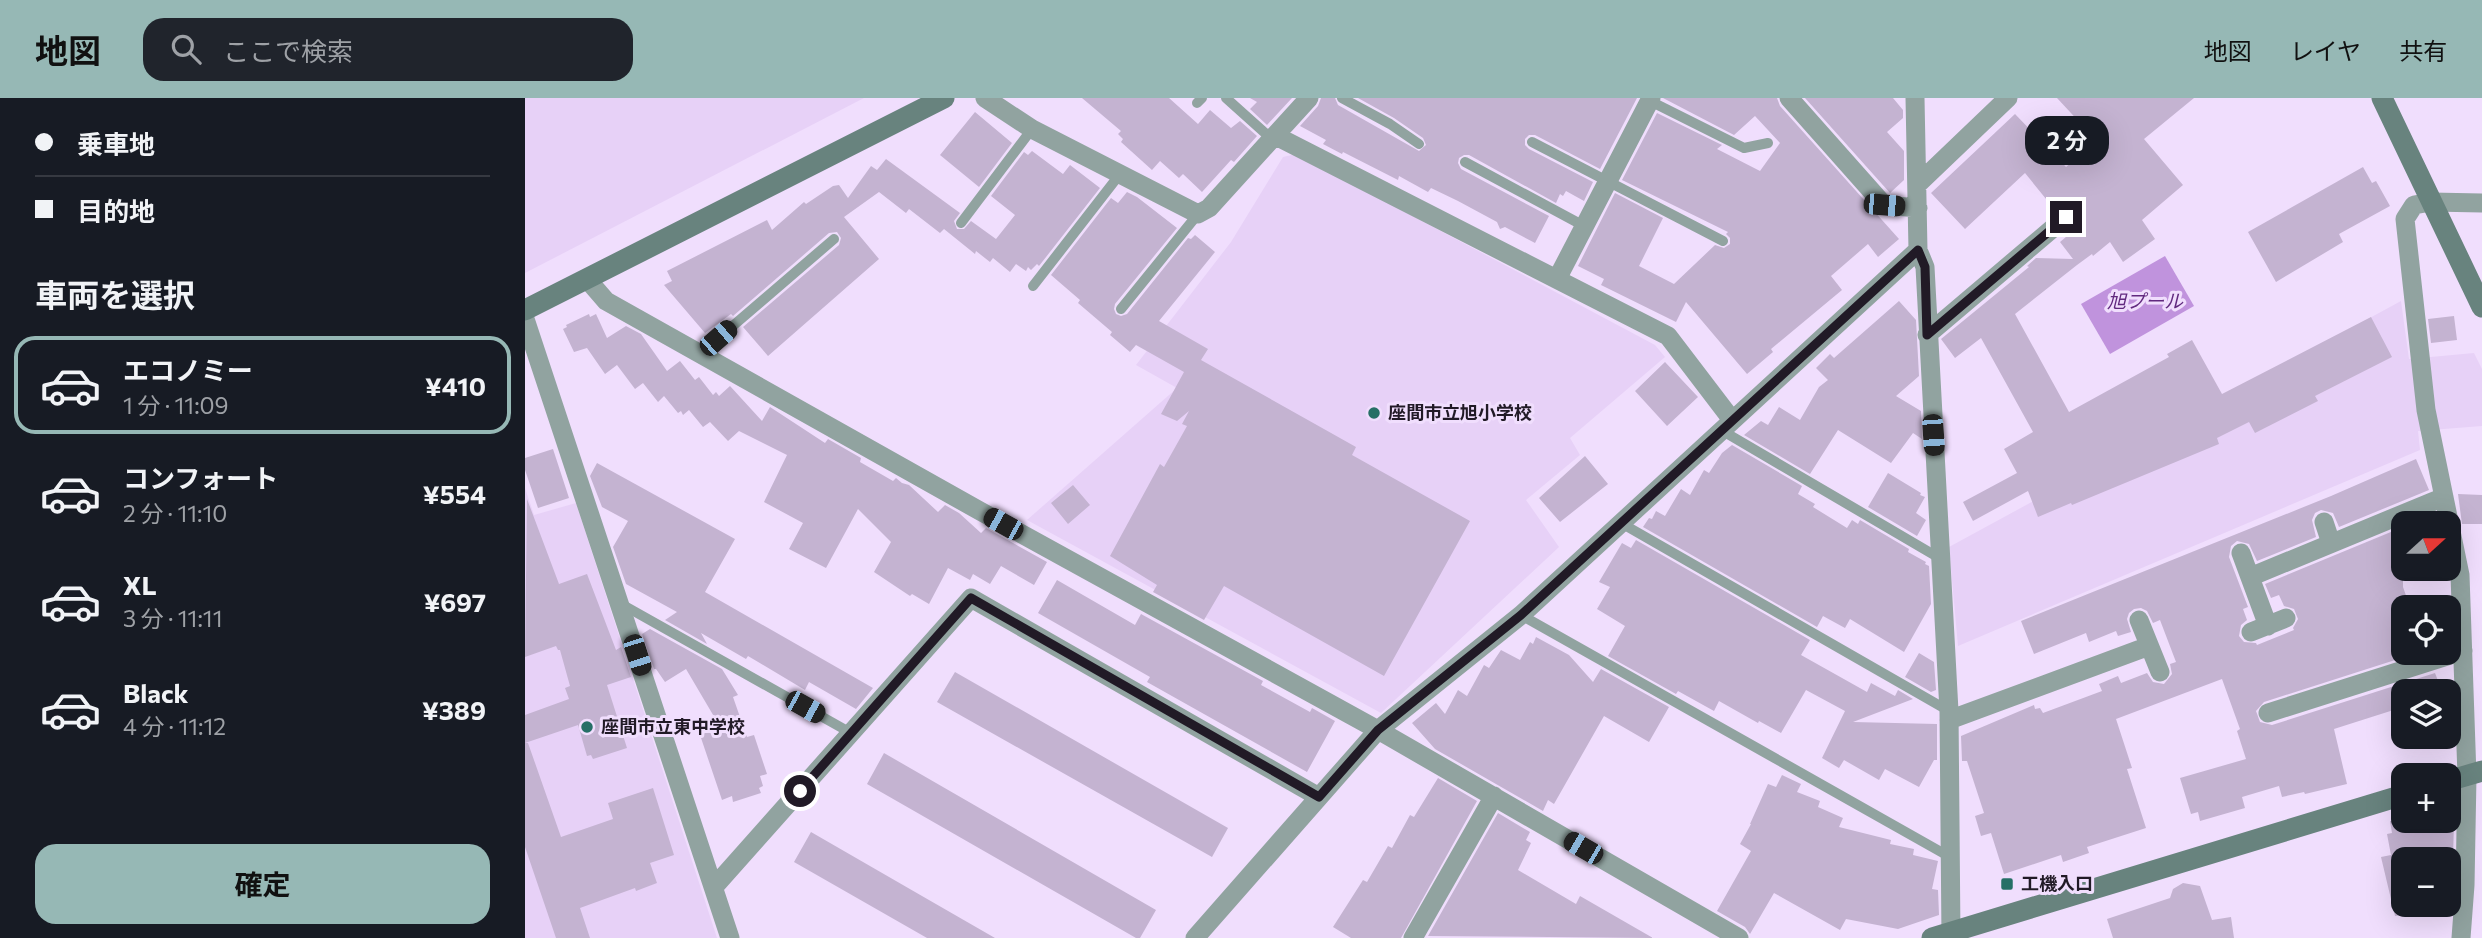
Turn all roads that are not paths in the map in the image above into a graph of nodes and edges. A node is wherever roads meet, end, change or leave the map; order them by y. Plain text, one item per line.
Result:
1 (944, 98) edge
2 (985, 98) edge
3 (1226, 98) edge
4 (1309, 98) edge
5 (1342, 98) edge
6 (1789, 98) edge
7 (1916, 98) edge
8 (2008, 98) edge
9 (2382, 98) edge
10 (1651, 100) edge
11 (1032, 129) junction
12 (1276, 136) junction
13 (1532, 142) dead end
14 (1768, 143) dead end
15 (1419, 144) dead end
16 (1465, 162) dead end
17 (1120, 173) junction
18 (1607, 181) junction
19 (1918, 184) junction
20 (2431, 202) junction
21 (2482, 203) edge
22 (1918, 208) junction
23 (1198, 214) junction
24 (2066, 217) dead end
25 (961, 223) dead end
26 (1584, 226) junction
27 (834, 239) dead end
28 (1723, 240) dead end
29 (1918, 250) junction
30 (587, 279) junction
31 (1557, 279) junction
32 (1033, 286) dead end
33 (2482, 307) edge
34 (1121, 309) dead end
35 (525, 310) edge
36 (525, 319) edge
37 (1927, 335) junction
38 (700, 354) junction
39 (1727, 425) junction
40 (2444, 497) junction
41 (1620, 523) junction
42 (2323, 523) dead end
43 (2332, 543) junction
44 (2241, 553) dead end
45 (1941, 559) junction
46 (2250, 577) junction
47 (619, 603) junction
48 (1521, 615) junction
49 (2286, 618) dead end
50 (2140, 620) dead end
51 (2149, 646) junction
52 (2463, 651) junction
53 (2160, 672) dead end
54 (2268, 713) dead end
55 (1949, 715) junction
56 (1378, 730) junction
57 (851, 733) junction
58 (2466, 776) edge
59 (1494, 796) junction
60 (1319, 797) junction
61 (2391, 799) edge
62 (1952, 858) junction
63 (714, 887) junction
64 (1945, 936) edge
65 (730, 938) edge
66 (1195, 938) edge
67 (1413, 938) edge
68 (1739, 938) edge
69 (2461, 938) edge

1 - 30 street
2 - 11 street
3 - 12 lane
4 - 12 street
5 - 15 lane
6 - 22 street
7 - 19 street
8 - 19 street
9 - 20 street
10 - 14 lane
10 - 18 street
11 - 17 street
11 - 25 lane
12 - 23 street
12 - 31 street
13 - 18 lane
16 - 26 lane
17 - 23 street
17 - 32 lane
18 - 26 street
18 - 28 lane
19 - 22 street
20 - 21 street
20 - 33 street
20 - 40 street
22 - 29 street
23 - 34 lane
24 - 37 street
26 - 31 street
27 - 38 lane
29 - 37 street
29 - 39 street
30 - 35 street
30 - 38 street
31 - 39 street
36 - 47 street
37 - 45 street
38 - 56 street
39 - 41 street
39 - 45 lane
40 - 43 street
40 - 52 street
41 - 48 street
41 - 55 lane
42 - 43 street
43 - 46 street
44 - 46 street
45 - 55 street
46 - 49 street
47 - 57 lane
47 - 63 street
48 - 56 street
48 - 62 lane
50 - 51 street
51 - 53 street
51 - 55 street
52 - 54 street
52 - 58 street
55 - 62 street
56 - 59 street
56 - 60 street
57 - 60 street
57 - 63 street
58 - 69 street
59 - 67 street
59 - 68 street
60 - 66 street
61 - 64 street
62 - 64 street
63 - 65 street

